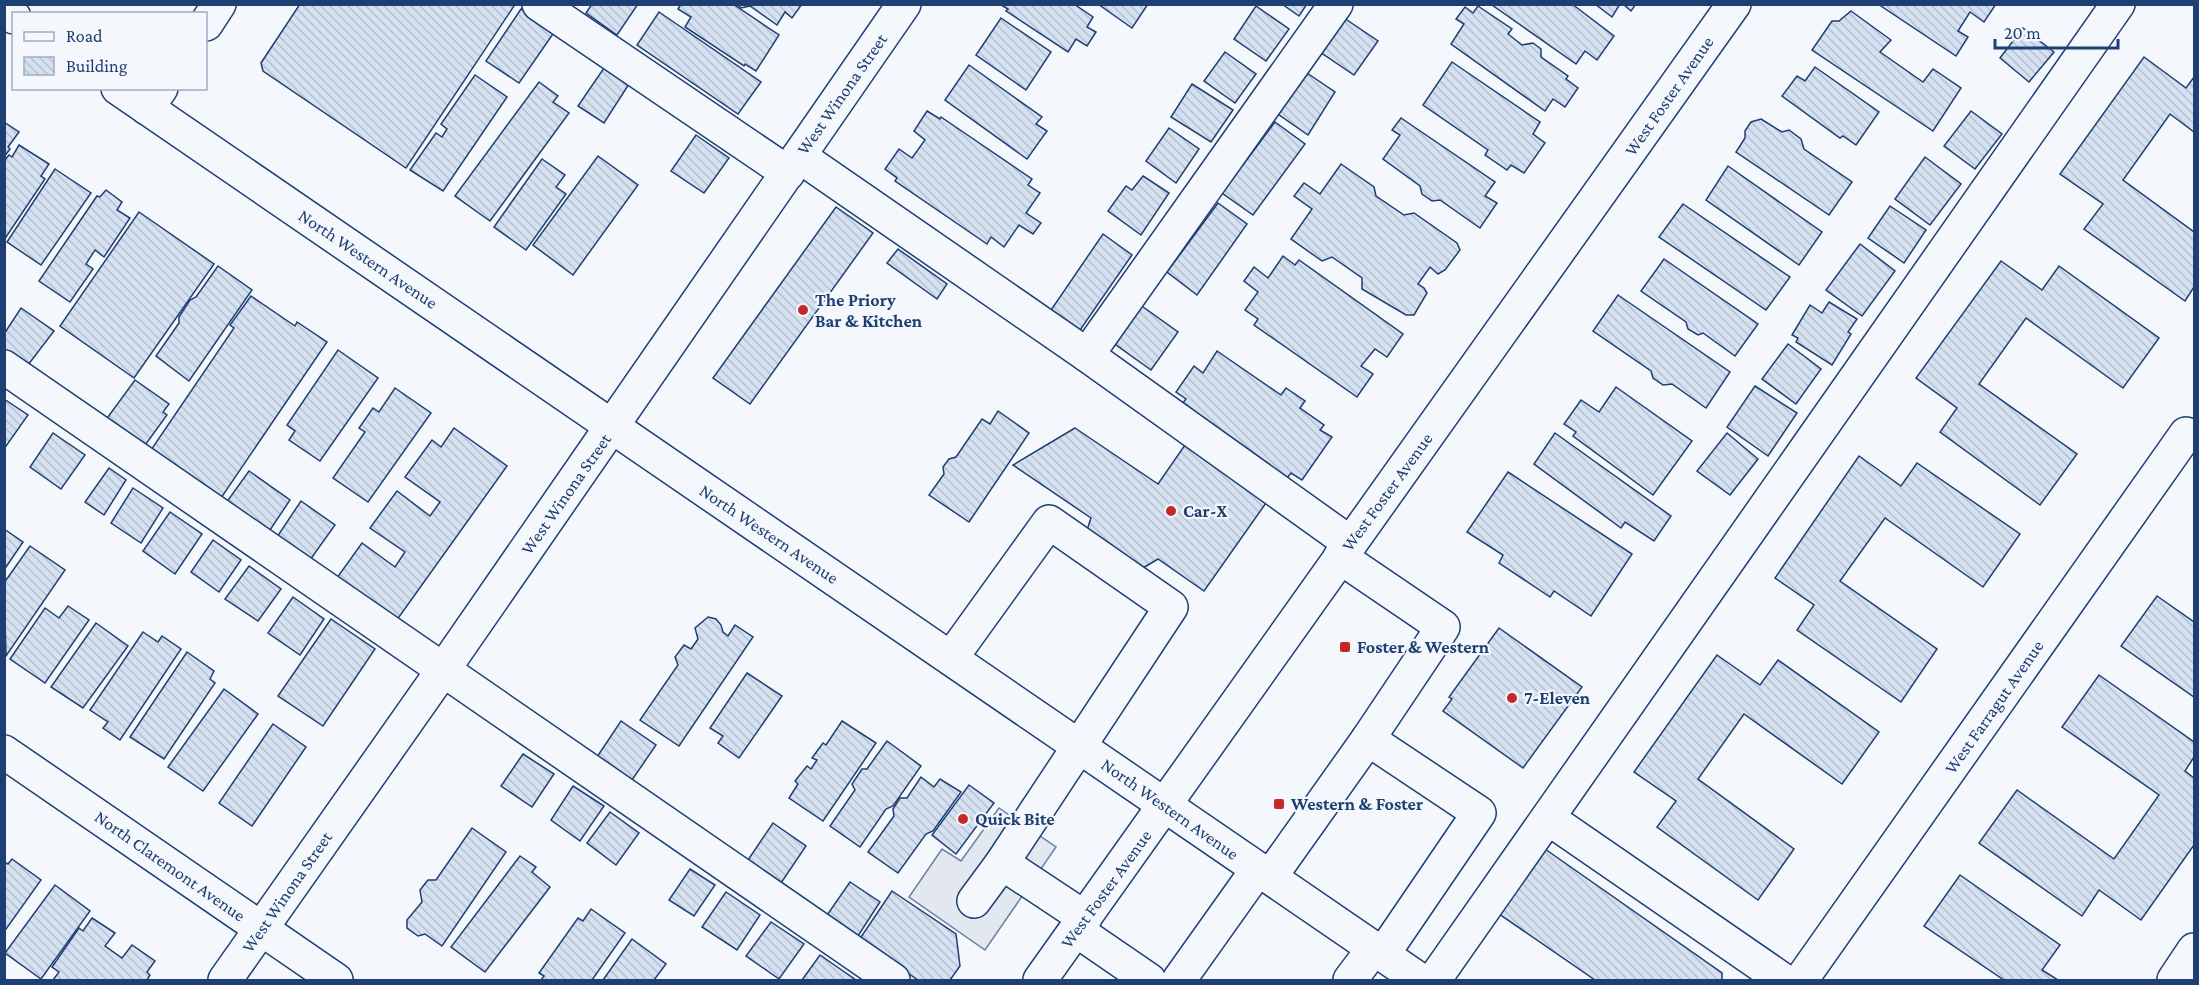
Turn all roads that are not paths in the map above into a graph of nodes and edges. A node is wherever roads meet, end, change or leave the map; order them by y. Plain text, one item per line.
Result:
1 (219, 4) edge
2 (904, 4) edge
3 (1336, 4) edge
4 (1734, 4) edge
5 (2118, 4) edge
6 (552, 8) edge
7 (207, 22) edge
8 (125, 90) edge
9 (154, 98) edge
10 (793, 164) junction
11 (1087, 355) junction
12 (4, 367) edge
13 (613, 426) junction
14 (2186, 434) dead end
15 (1345, 550) junction
16 (951, 658) junction
17 (443, 670) junction
18 (1368, 739) junction
19 (1078, 745) junction
20 (4, 752) edge
21 (1166, 805) junction
22 (1548, 818) junction
23 (1002, 863) junction
24 (1264, 873) junction
25 (974, 901) dead end
26 (1080, 924) junction
27 (261, 928) junction
28 (2194, 950) edge
29 (1378, 951) junction
30 (225, 981) edge
31 (336, 981) edge
32 (893, 981) edge
33 (1040, 981) edge
34 (1149, 981) edge
35 (1179, 981) edge
36 (1350, 981) edge
37 (1420, 981) edge
38 (1434, 981) edge
39 (1783, 981) edge
40 (1801, 981) edge
41 (2174, 981) edge

1 - 7 main road
2 - 10 main road, West Winona Street
3 - 11 main road
4 - 15 main road, West Foster Avenue
5 - 22 main road
6 - 10 main road
8 - 9 main road, North Western Avenue
9 - 13 main road, North Western Avenue
10 - 11 main road
10 - 13 main road, West Winona Street
11 - 15 main road
12 - 17 main road
13 - 16 main road, North Western Avenue
13 - 17 main road, West Winona Street
14 - 40 main road, West Farragut Avenue
15 - 18 main road
15 - 21 main road, West Foster Avenue
16 - 19 main road, North Western Avenue
16 - 19 main road
17 - 27 main road, West Winona Street
17 - 32 main road
18 - 24 main road
18 - 29 main road
19 - 21 main road, North Western Avenue
19 - 23 main road
20 - 27 main road, North Claremont Avenue
21 - 24 main road, North Western Avenue
21 - 26 main road, West Foster Avenue
22 - 38 main road
22 - 39 main road
23 - 25 main road
23 - 26 main road
24 - 29 main road, North Western Avenue
24 - 35 main road
26 - 33 main road, West Foster Avenue
26 - 34 main road
27 - 30 main road, West Winona Street
27 - 31 main road, North Claremont Avenue
28 - 41 main road
29 - 36 main road
29 - 37 main road, North Western Avenue

